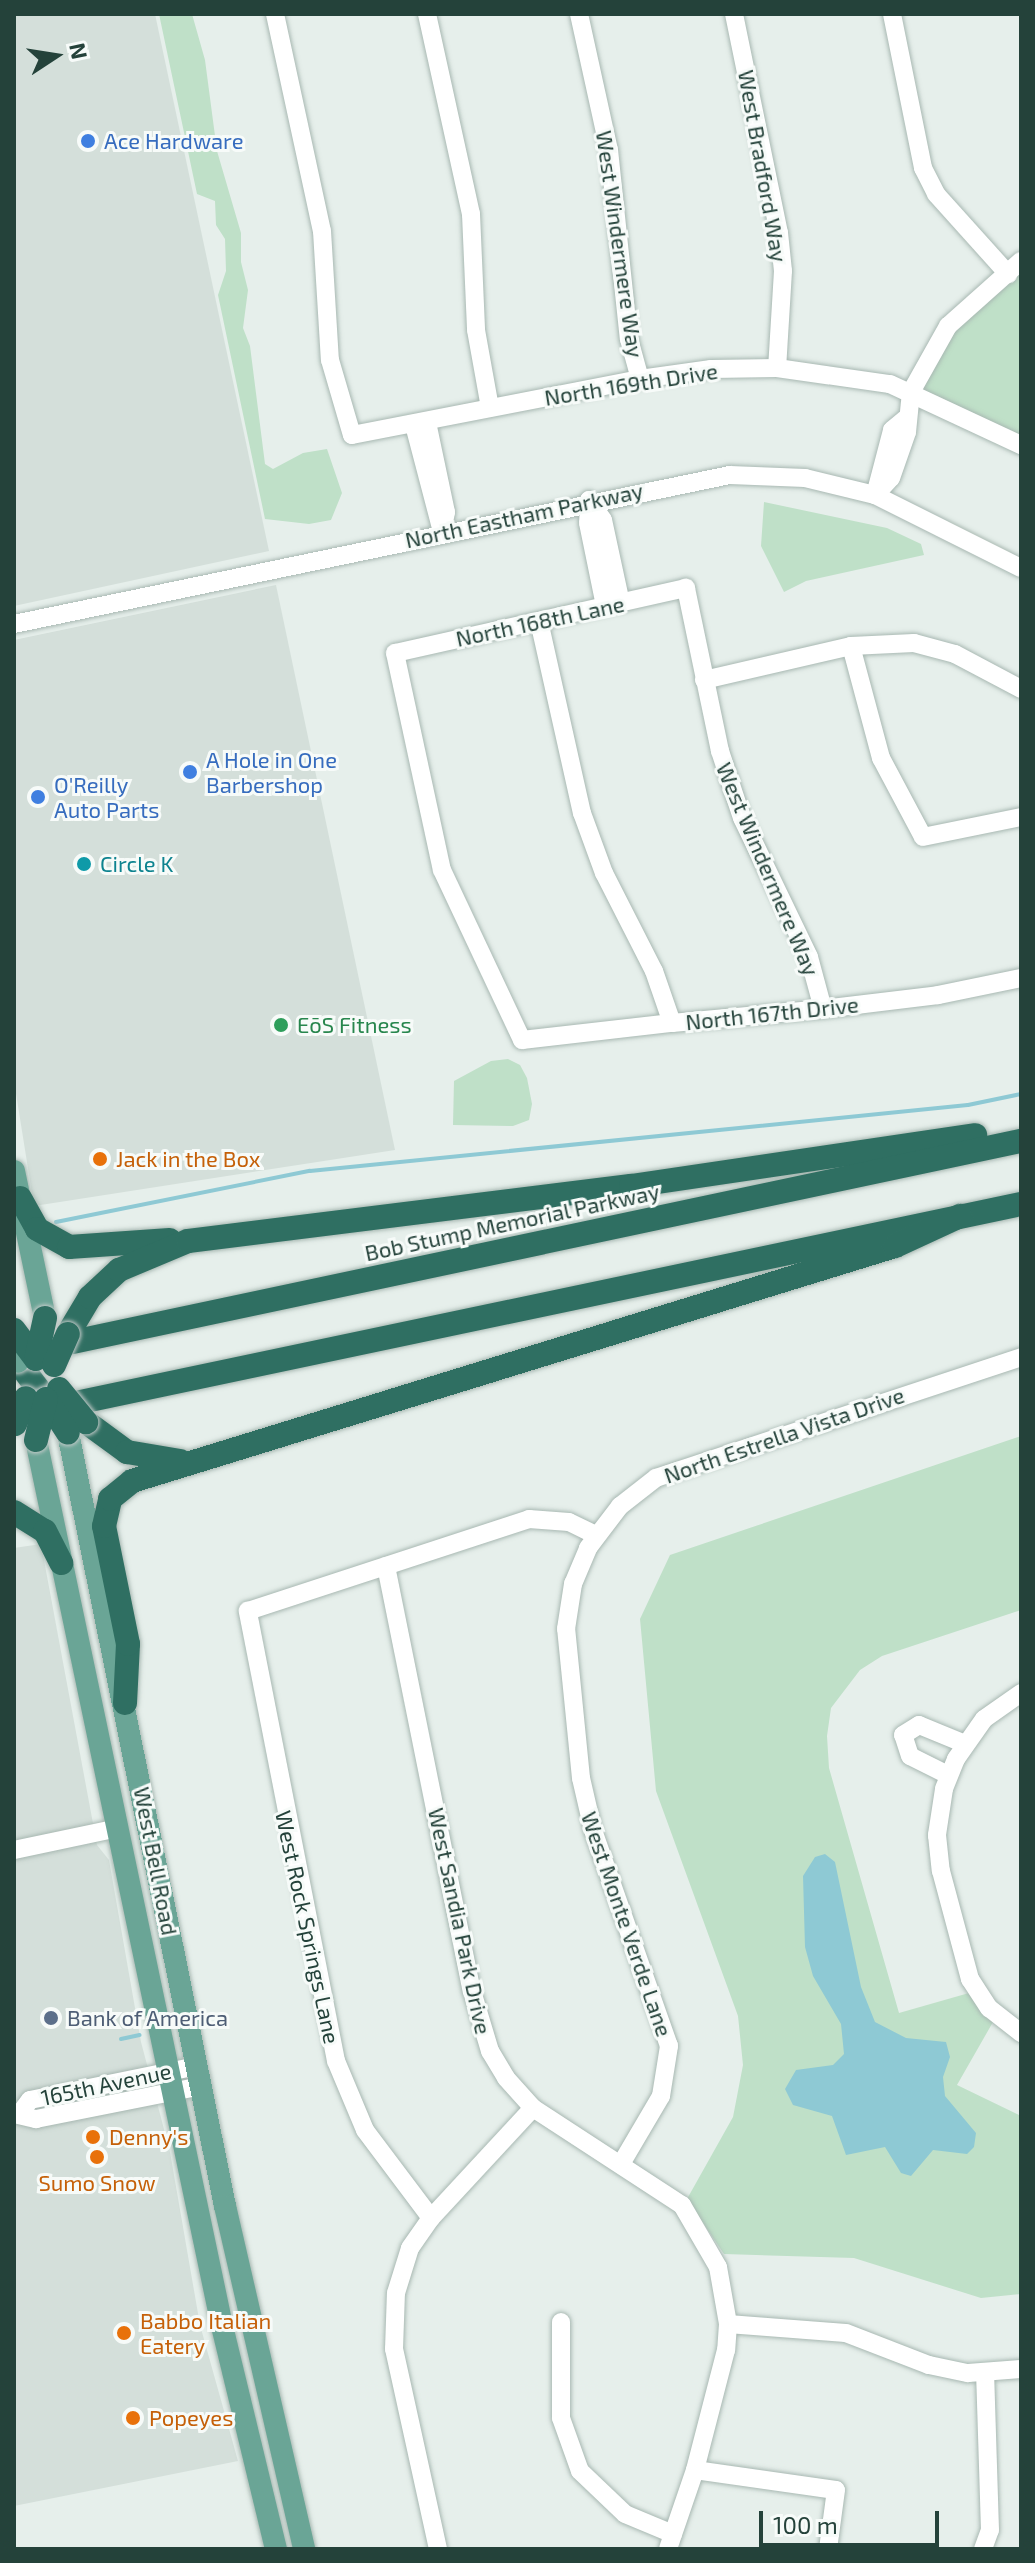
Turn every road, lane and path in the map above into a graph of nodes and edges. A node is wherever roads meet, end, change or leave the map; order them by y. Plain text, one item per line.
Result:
1 (275, 14) edge
2 (427, 14) edge
3 (579, 14) edge
4 (734, 14) edge
5 (892, 14) edge
6 (1015, 268) edge
7 (777, 368) junction
8 (640, 379) junction
9 (911, 392) junction
10 (490, 408) junction
11 (421, 424) junction
12 (1021, 445) edge
13 (875, 495) junction
14 (589, 500) junction
15 (442, 532) junction
16 (1021, 568) edge
17 (686, 588) joint
18 (613, 604) junction
19 (539, 621) junction
20 (14, 624) edge
21 (851, 646) junction
22 (704, 680) junction
23 (1021, 689) edge
24 (1021, 817) edge
25 (1021, 978) edge
26 (823, 1009) junction
27 (672, 1023) junction
28 (522, 1040) joint
29 (1021, 1127) edge
30 (1021, 1141) edge
31 (14, 1171) edge
32 (20, 1198) junction
33 (1021, 1204) edge
34 (960, 1216) junction
35 (188, 1241) junction
36 (45, 1318) joint
37 (14, 1330) edge
38 (1021, 1357) edge
39 (31, 1375) edge
40 (14, 1426) edge
41 (68, 1433) joint
42 (36, 1440) joint
43 (194, 1459) junction
44 (14, 1512) edge
45 (596, 1535) junction
46 (61, 1563) junction
47 (386, 1566) junction
48 (1021, 1693) edge
49 (125, 1703) junction
50 (965, 1744) junction
51 (946, 1782) junction
52 (118, 1828) junction
53 (14, 1850) edge
54 (1021, 2033) edge
55 (199, 2076) junction
56 (171, 2081) junction
57 (533, 2108) junction
58 (18, 2113) edge
59 (621, 2164) junction
60 (431, 2218) junction
61 (561, 2322) dead end
62 (728, 2324) junction
63 (1021, 2369) edge
64 (985, 2373) junction
65 (282, 2446) junction
66 (254, 2454) junction
67 (695, 2470) junction
68 (671, 2541) edge
69 (276, 2549) edge
70 (304, 2549) edge
71 (438, 2549) edge
72 (828, 2549) edge
73 (983, 2549) edge

1 - 11 street, North 169th Drive
2 - 10 street
3 - 8 street, West Windermere Way
4 - 7 street, West Bradford Way
5 - 6 street
6 - 9 street
7 - 8 street, North 169th Drive
7 - 9 street, North 169th Drive
8 - 10 street, North 169th Drive
9 - 12 street
9 - 13 street
10 - 11 street, North 169th Drive
11 - 15 street
13 - 14 street, North Eastham Parkway
13 - 16 street, North Eastham Parkway
14 - 15 street, North Eastham Parkway
14 - 18 street
15 - 20 street, North Eastham Parkway
17 - 18 street, North 168th Lane
17 - 22 street, West Windermere Way
18 - 19 street, North 168th Lane
19 - 27 street
19 - 28 street, North 168th Lane
21 - 22 street
21 - 23 street
21 - 24 street
22 - 26 street, West Windermere Way
25 - 26 street, North 167th Drive
26 - 27 street, North 167th Drive
27 - 28 street, North 167th Drive
29 - 35 highway
30 - 39 highway, Bob Stump Memorial Parkway
31 - 32 main road
32 - 35 highway
32 - 36 main road
33 - 34 highway
34 - 39 highway
34 - 43 highway
35 - 39 highway, bridge
36 - 39 highway, bridge
37 - 39 highway, bridge
38 - 45 street, North Estrella Vista Drive
39 - 40 highway, bridge
39 - 41 highway, bridge
39 - 42 highway, bridge
39 - 43 highway, bridge
41 - 49 main road, West Bell Road
42 - 46 main road, West Bell Road
43 - 49 highway
44 - 46 highway
45 - 47 street
45 - 59 street, West Monte Verde Lane
46 - 52 main road, West Bell Road
47 - 57 street, West Sandia Park Drive
47 - 60 street, West Rock Springs Lane
48 - 50 street
49 - 55 main road, West Bell Road
50 - 51 street
50 - 51 street
51 - 54 street
52 - 53 street
52 - 56 main road, West Bell Road
55 - 56 street, 165th Avenue
55 - 65 main road, West Bell Road
56 - 58 street, 165th Avenue
56 - 66 main road, West Bell Road
57 - 59 street, West Sandia Park Drive
57 - 60 street
59 - 62 street, West Sandia Park Drive
60 - 71 street
61 - 68 street
62 - 64 street
62 - 67 street, West Sandia Park Drive
63 - 64 street
64 - 73 street
65 - 66 main road
65 - 70 main road, West Bell Road
66 - 69 main road, West Bell Road
67 - 68 street, West Sandia Park Drive
67 - 72 street

